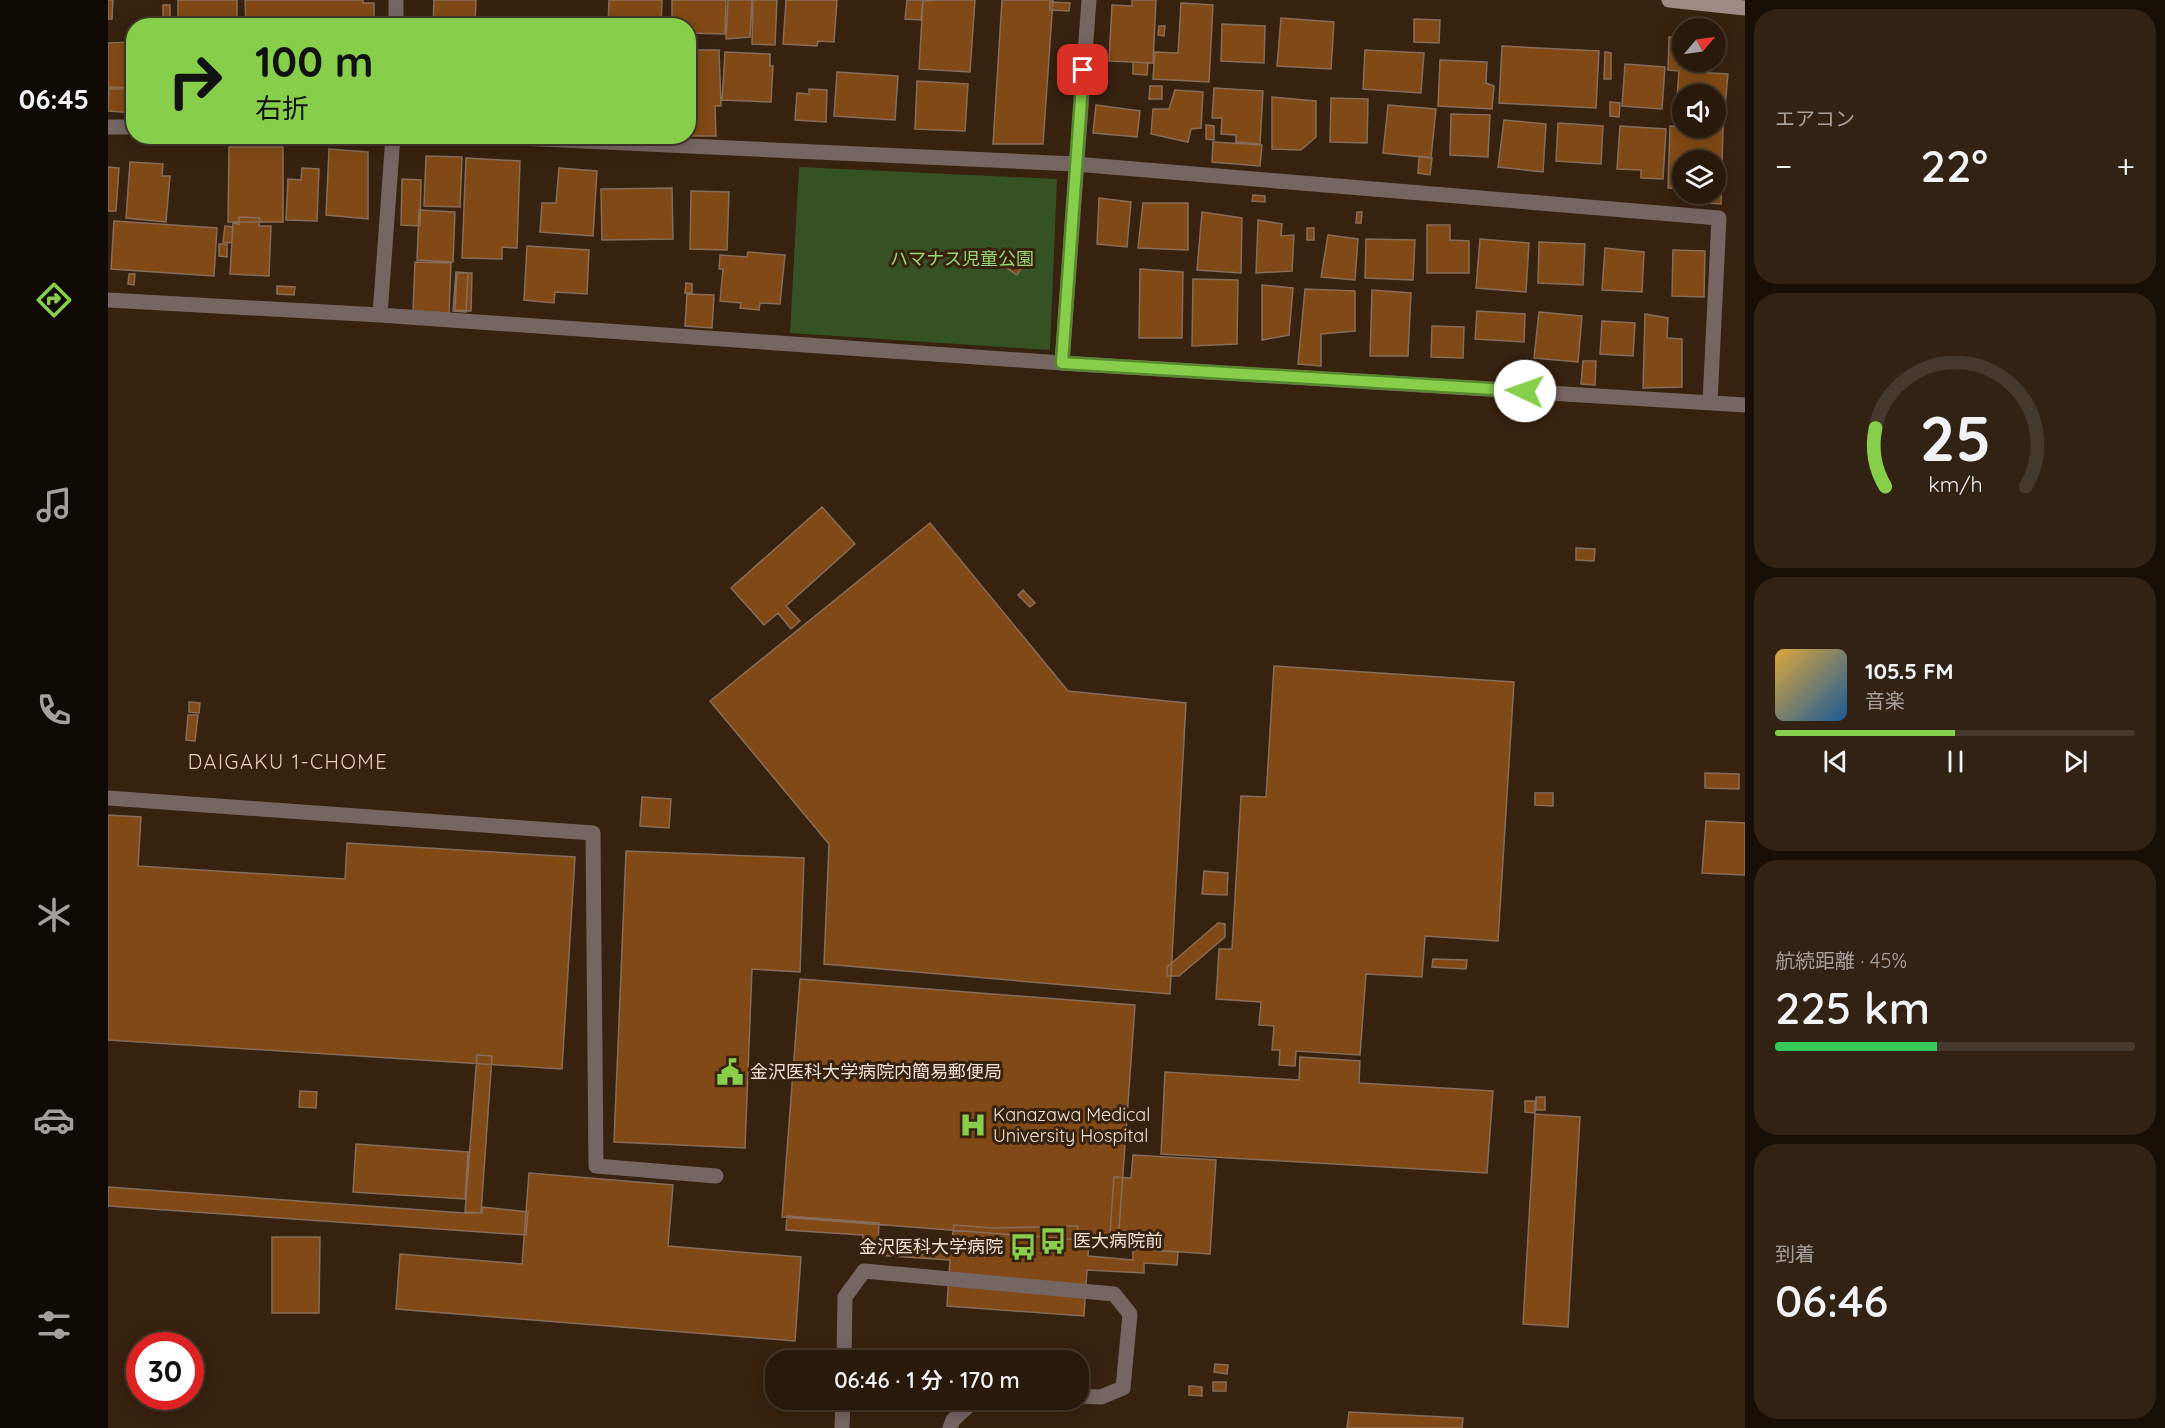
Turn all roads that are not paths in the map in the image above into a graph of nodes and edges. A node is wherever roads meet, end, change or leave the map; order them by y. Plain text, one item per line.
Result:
1 (396, 0) edge
2 (1089, 0) edge
3 (1669, 0) edge
4 (1745, 8) edge
5 (396, 18) edge
6 (108, 127) edge
7 (126, 128) edge
8 (392, 144) edge
9 (646, 144) edge
10 (1075, 164) junction
11 (108, 300) edge
12 (380, 315) junction
13 (1062, 363) junction
14 (1710, 402) junction
15 (1745, 405) edge
16 (108, 798) edge
17 (716, 1176) dead end
18 (844, 1350) edge
19 (1089, 1396) edge
20 (843, 1410) edge
21 (964, 1410) edge
22 (842, 1428) edge
23 (950, 1428) edge

1 - 5 street
2 - 10 street
3 - 4 street
6 - 7 street
8 - 12 street
9 - 10 street
10 - 13 street
10 - 14 street
11 - 12 street
12 - 13 street
13 - 14 street
14 - 15 street
16 - 17 street
18 - 19 street
20 - 22 street
21 - 23 street

